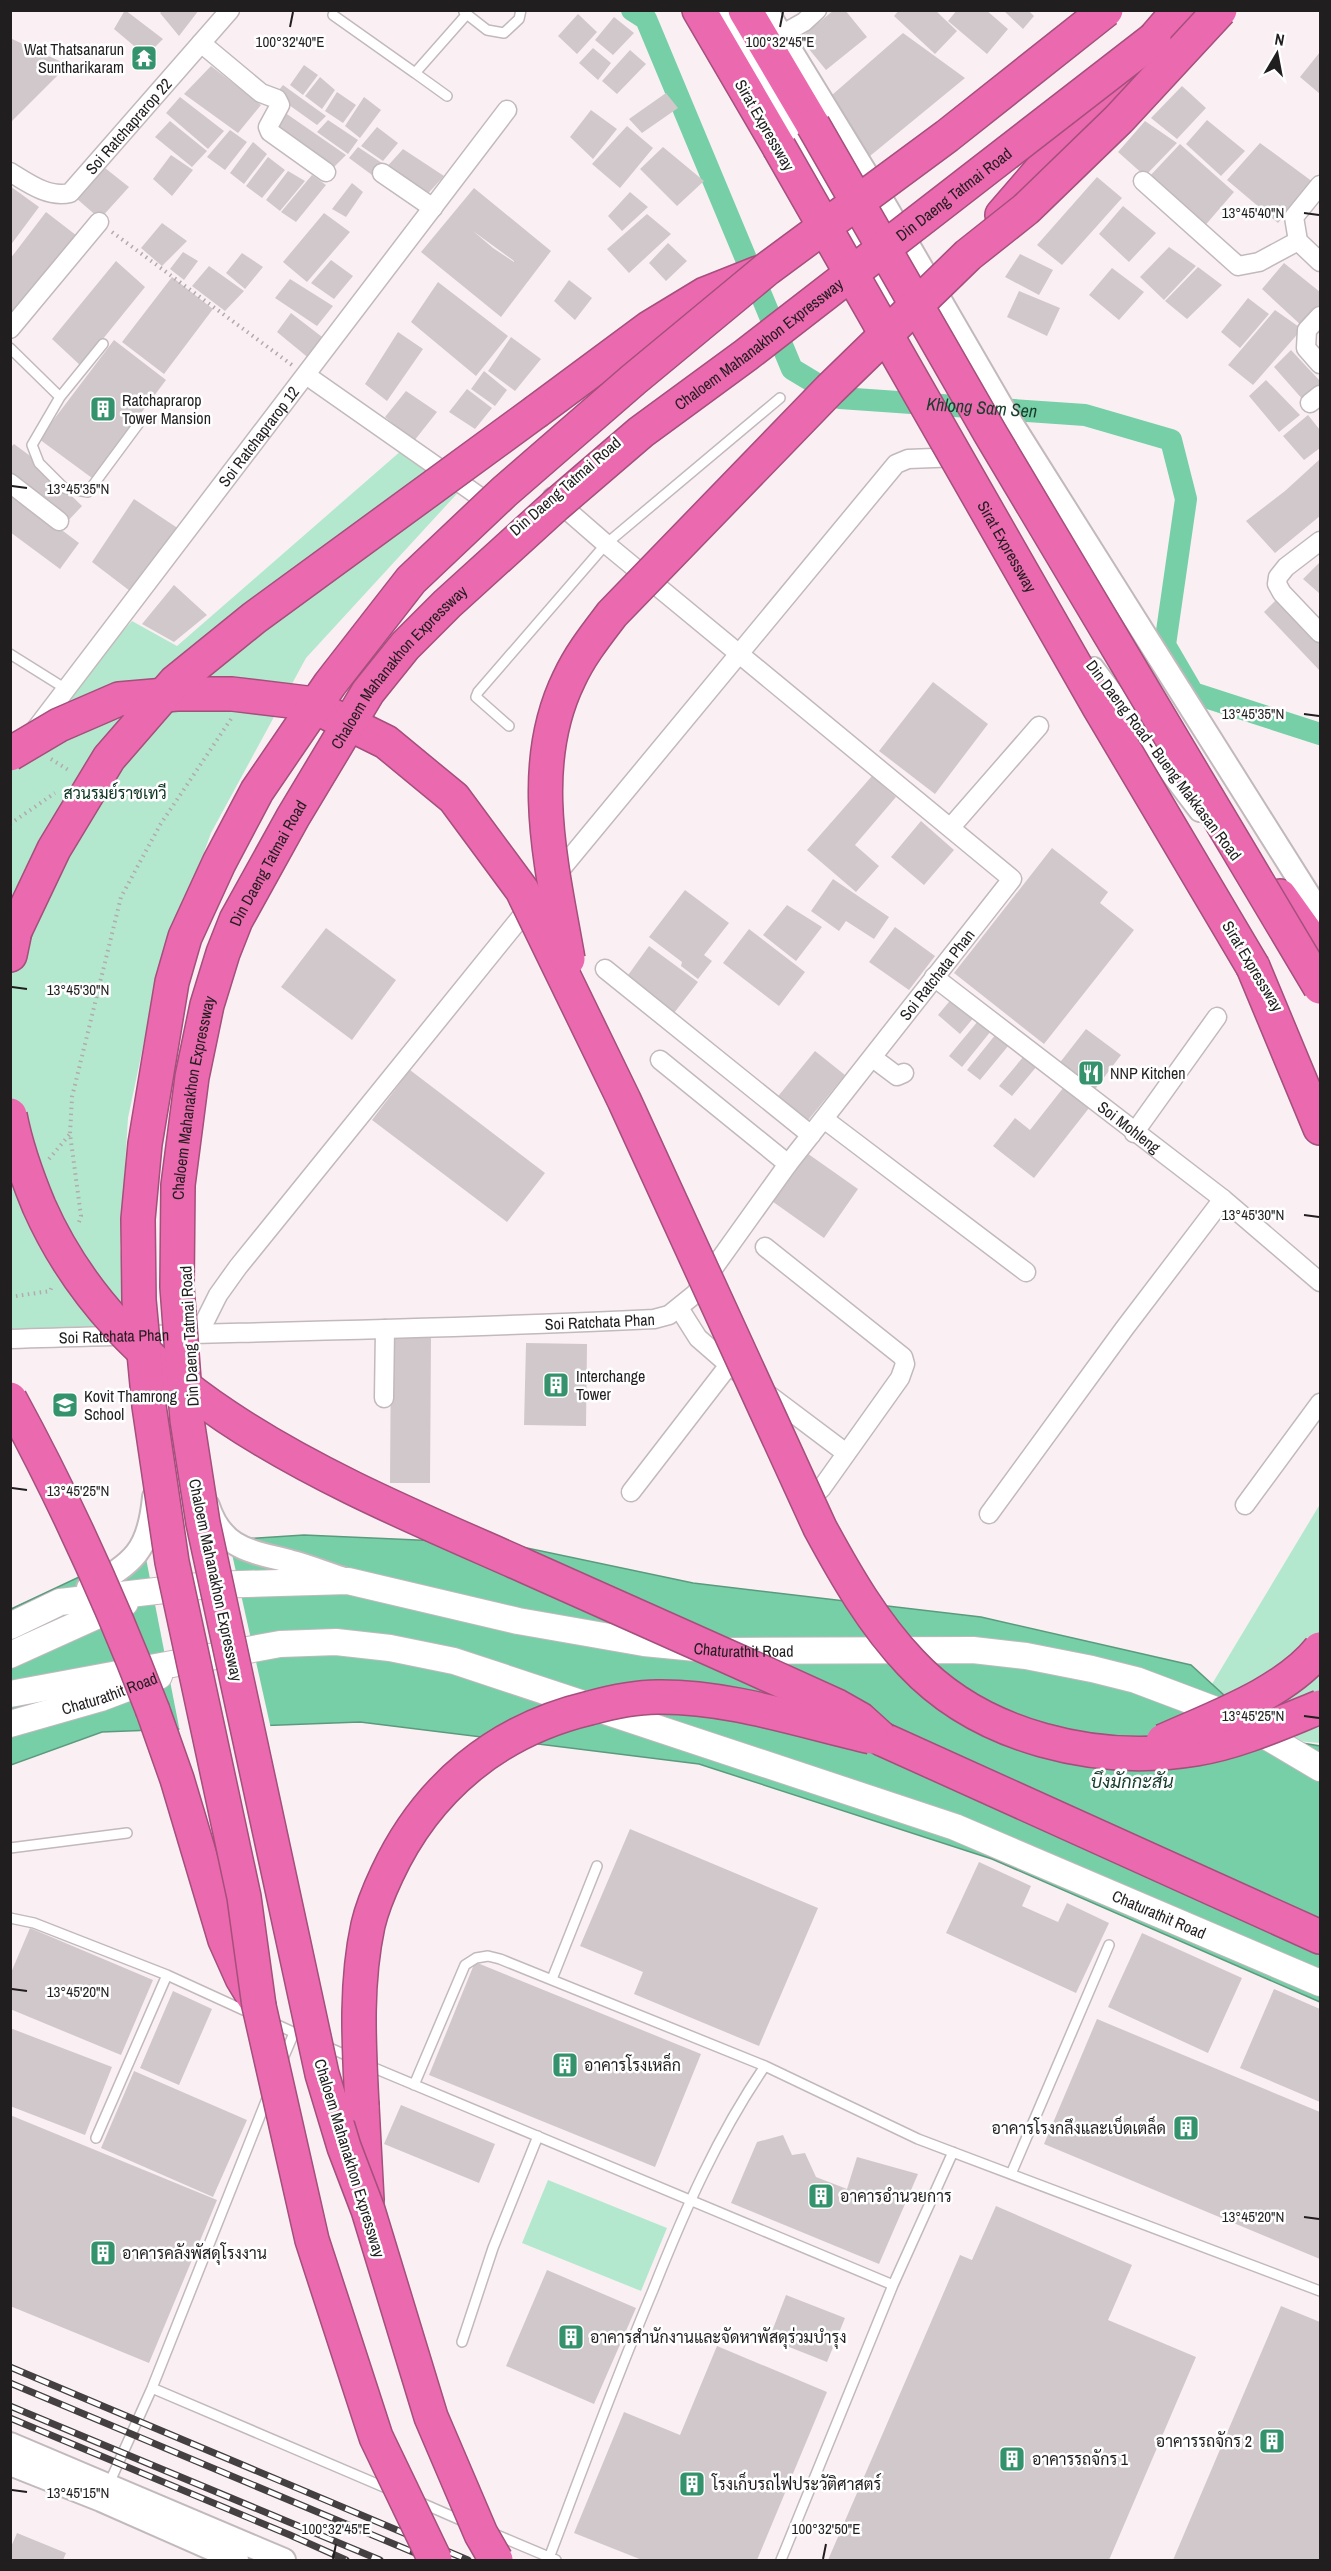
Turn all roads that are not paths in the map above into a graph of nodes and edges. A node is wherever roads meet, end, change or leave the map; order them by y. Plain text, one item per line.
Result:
1 (230, 10) edge
2 (521, 10) edge
3 (699, 10) edge
4 (719, 10) edge
5 (745, 10) edge
6 (766, 10) edge
7 (817, 10) edge
8 (1096, 10) edge
9 (1106, 10) edge
10 (1170, 10) edge
11 (1179, 10) edge
12 (1220, 10) edge
13 (464, 12) edge
14 (333, 15) dead end
15 (781, 35) junction
16 (1154, 39) junction
17 (201, 43) junction
18 (416, 73) junction
19 (447, 96) dead end
20 (507, 110) dead end
21 (10, 172) edge
22 (326, 172) dead end
23 (382, 173) dead end
24 (1143, 181) dead end
25 (1320, 185) edge
26 (878, 193) junction
27 (433, 208) junction
28 (842, 220) junction
29 (99, 222) road end
30 (901, 233) junction
31 (1298, 242) junction
32 (968, 255) junction
33 (864, 261) junction
34 (1320, 262) edge
35 (765, 274) junction
36 (1320, 316) edge
37 (10, 329) edge
38 (103, 344) dead end
39 (10, 348) edge
40 (1320, 364) edge
41 (306, 375) junction
42 (60, 397) junction
43 (780, 398) dead end
44 (142, 419) dead end
45 (968, 457) junction
46 (10, 483) edge
47 (551, 496) junction
48 (483, 499) junction
49 (59, 520) dead end
50 (1320, 541) edge
51 (606, 544) junction
52 (1320, 633) edge
53 (10, 654) edge
54 (741, 654) junction
55 (66, 689) junction
56 (509, 726) dead end
57 (1039, 726) dead end
58 (10, 754) edge
59 (10, 762) edge
60 (1191, 773) junction
61 (951, 827) junction
62 (1320, 913) edge
63 (1320, 952) edge
64 (10, 955) edge
65 (1253, 967) junction
66 (605, 969) dead end
67 (1320, 969) edge
68 (934, 977) junction
69 (1320, 987) edge
70 (574, 996) junction
71 (1217, 1017) dead end
72 (873, 1058) junction
73 (660, 1060) dead end
74 (904, 1073) dead end
75 (1320, 1080) edge
76 (10, 1115) edge
77 (824, 1119) junction
78 (1320, 1128) edge
79 (1134, 1133) junction
80 (811, 1136) junction
81 (788, 1164) junction
82 (1223, 1199) junction
83 (765, 1247) dead end
84 (1026, 1272) dead end
85 (1320, 1282) edge
86 (679, 1308) junction
87 (385, 1329) junction
88 (192, 1333) junction
89 (135, 1335) junction
90 (10, 1339) edge
91 (729, 1365) junction
92 (384, 1398) dead end
93 (10, 1399) edge
94 (1320, 1403) edge
95 (846, 1452) junction
96 (821, 1489) dead end
97 (631, 1492) dead end
98 (1245, 1505) dead end
99 (989, 1514) dead end
100 (348, 1581) junction
101 (150, 1592) junction
102 (60, 1602) junction
103 (10, 1626) edge
104 (1320, 1649) edge
105 (10, 1655) edge
106 (204, 1656) junction
107 (10, 1694) edge
108 (1320, 1707) edge
109 (10, 1724) edge
110 (882, 1739) junction
111 (1137, 1753) junction
112 (1320, 1768) edge
113 (127, 1833) dead end
114 (10, 1848) edge
115 (597, 1866) dead end
116 (10, 1918) edge
117 (1320, 1937) edge
118 (1109, 1945) dead end
119 (167, 1974) junction
120 (552, 1979) junction
121 (1320, 1983) edge
122 (259, 2006) junction
123 (294, 2032) junction
124 (765, 2066) junction
125 (414, 2085) junction
126 (538, 2136) junction
127 (96, 2138) dead end
128 (953, 2152) junction
129 (1011, 2174) junction
130 (689, 2201) junction
131 (368, 2211) junction
132 (893, 2285) junction
133 (1320, 2292) edge
134 (462, 2342) dead end
135 (152, 2388) junction
136 (10, 2444) edge
137 (10, 2464) edge
138 (105, 2492) junction
139 (552, 2559) edge
140 (237, 2560) edge
141 (284, 2560) edge
142 (435, 2560) edge
143 (496, 2560) edge
144 (781, 2560) edge

1 - 17 street, Soi Ratchaprarop 22
2 - 13 lane
3 - 65 highway, Sirat Expressway, bridge
4 - 28 street, Din Daeng Road - Bueng Makkasan Road
5 - 60 highway, bridge
6 - 15 street
7 - 15 street
8 - 26 street
9 - 35 highway, Chaloem Mahanakhon Expressway, bridge
10 - 30 street, Din Daeng Tatmai Road
11 - 16 highway, Chaloem Mahanakhon Expressway
12 - 32 highway, bridge
13 - 18 lane
14 - 18 lane
15 - 26 street
16 - 32 highway, bridge
16 - 131 highway, Chaloem Mahanakhon Expressway, bridge
17 - 21 street, Soi Ratchaprarop 22
17 - 22 street
18 - 19 lane
20 - 27 street, Soi Ratchaprarop 12
23 - 27 street
24 - 31 street
25 - 31 street
26 - 28 street
26 - 30 street
27 - 41 street, Soi Ratchaprarop 12
28 - 33 street, Din Daeng Road - Bueng Makkasan Road
28 - 35 street
29 - 37 street
30 - 33 street, Din Daeng Tatmai Road
30 - 62 street
31 - 34 street
32 - 70 highway, bridge
33 - 45 street, Din Daeng Road - Bueng Makkasan Road
33 - 47 street, Din Daeng Tatmai Road
35 - 48 street
35 - 64 highway, bridge
35 - 122 highway, Chaloem Mahanakhon Expressway, bridge
36 - 40 street
38 - 42 lane
39 - 42 lane
41 - 48 street
41 - 55 street, Soi Ratchaprarop 12
42 - 44 lane
43 - 51 lane
45 - 54 street
45 - 67 street, Din Daeng Road - Bueng Makkasan Road
46 - 49 street
47 - 51 street
47 - 88 street, Din Daeng Tatmai Road
48 - 89 street
50 - 52 street
51 - 54 street
51 - 56 lane
53 - 55 lane
54 - 61 street
54 - 88 street
55 - 59 street, Soi Ratchaprarop 12
57 - 61 street
58 - 70 highway, bridge
60 - 63 highway, bridge
60 - 69 highway, bridge
61 - 68 street, Soi Ratchata Phan
65 - 75 highway, Sirat Expressway
65 - 78 highway
66 - 80 street
68 - 72 street, Soi Ratchata Phan
68 - 79 street, Soi Mohleng
70 - 111 highway, bridge
71 - 79 street
72 - 74 street
72 - 77 street, Soi Ratchata Phan
73 - 81 street
76 - 110 highway, bridge
77 - 80 street, Soi Ratchata Phan
77 - 84 street
79 - 82 street, Soi Mohleng
80 - 81 street, Soi Ratchata Phan
81 - 86 street, Soi Ratchata Phan
82 - 85 street, Soi Mohleng
82 - 99 street
83 - 95 street
86 - 87 street, Soi Ratchata Phan
86 - 91 street
87 - 88 street, Soi Ratchata Phan
87 - 92 street
88 - 89 street, Soi Ratchata Phan
88 - 100 street, Din Daeng Tatmai Road
89 - 90 street, Soi Ratchata Phan
89 - 102 street
91 - 95 street
91 - 97 street
93 - 122 highway, bridge
94 - 98 street
95 - 96 street
100 - 101 main road, Chaturathit Road, bridge
100 - 112 main road, Chaturathit Road, bridge
101 - 102 main road, Chaturathit Road
101 - 105 main road, Chaturathit Road
102 - 103 main road, Chaturathit Road
104 - 111 highway, bridge
106 - 107 main road, Chaturathit Road, bridge
106 - 109 main road, Chaturathit Road, bridge
106 - 121 main road, Chaturathit Road, bridge
108 - 111 highway, bridge
110 - 117 highway
110 - 131 highway, bridge
113 - 114 lane
115 - 120 lane
116 - 119 lane
118 - 129 lane
119 - 123 lane
119 - 127 lane
120 - 124 lane
120 - 125 lane
122 - 142 highway, Chaloem Mahanakhon Expressway, bridge
123 - 125 lane
123 - 135 lane
124 - 128 lane
124 - 130 lane
125 - 126 lane
126 - 130 lane
126 - 134 lane
128 - 129 lane
128 - 132 lane
129 - 133 lane
130 - 132 lane
130 - 139 lane
131 - 143 highway, Chaloem Mahanakhon Expressway, bridge
132 - 144 lane
135 - 138 lane
135 - 139 lane
136 - 138 street
137 - 138 street
138 - 140 street
138 - 141 street

